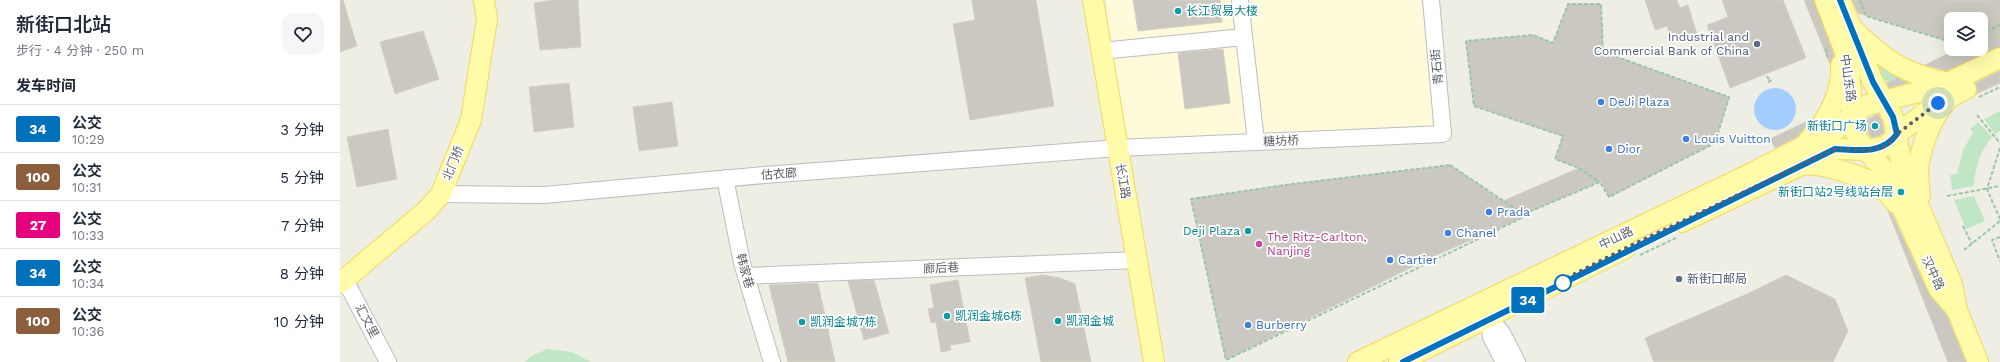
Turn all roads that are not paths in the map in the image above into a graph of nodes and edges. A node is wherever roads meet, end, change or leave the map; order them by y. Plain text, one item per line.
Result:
1 (484, 0) edge
2 (1093, 0) edge
3 (1240, 0) edge
4 (1430, 0) edge
5 (1825, 0) edge
6 (1840, 0) edge
7 (1838, 34) junction
8 (1244, 37) junction
9 (1102, 51) junction
10 (1998, 64) edge
11 (1951, 88) junction
12 (1884, 100) junction
13 (1853, 115) junction
14 (1443, 134) joint
15 (1897, 134) junction
16 (1256, 142) junction
17 (1862, 143) junction
18 (1118, 148) junction
19 (1797, 158) junction
20 (725, 178) junction
21 (441, 194) junction
22 (1693, 201) joint
23 (1914, 214) junction
24 (1137, 260) junction
25 (746, 276) junction
26 (343, 281) edge
27 (1488, 318) junction
28 (388, 362) edge
29 (772, 362) edge
30 (1154, 362) edge
31 (1358, 362) edge
32 (1399, 362) edge
33 (1504, 362) edge
34 (1517, 362) edge
35 (1978, 362) edge

1 - 21 main road, 北门桥
2 - 9 main road, 长江路
3 - 8 street
4 - 14 street, 青石街
5 - 7 main road, 中山东路
6 - 7 main road, 中山东路
7 - 11 main road
7 - 12 main road, 中山东路
7 - 13 main road, 中山东路
7 - 19 main road
8 - 9 street
8 - 16 street
9 - 18 main road, 长江路
10 - 11 main road, 中山路
11 - 12 street
11 - 15 main road, 中山路
11 - 23 main road
12 - 13 street
12 - 15 main road, 中山东路
13 - 17 main road, 中山东路
13 - 19 street
14 - 16 street, 糖坊桥
15 - 17 main road, 中山路
15 - 23 main road, 汉中路
16 - 18 street, 糖坊桥
17 - 19 main road, 中山路
17 - 23 main road, 汉中路
18 - 20 street, 估衣廊
18 - 24 main road, 长江路
19 - 22 street
19 - 23 main road
19 - 27 main road, 中山路
20 - 21 street, 估衣廊
20 - 25 street, 韩家巷
21 - 26 main road, 北门桥
22 - 31 main road, 中山路
23 - 35 main road, 汉中路
24 - 25 street, 廊后巷
24 - 30 main road, 长江路
25 - 29 street, 韩家巷
26 - 28 street, 汇文里
27 - 32 main road, 中山路
27 - 33 street
27 - 34 street

